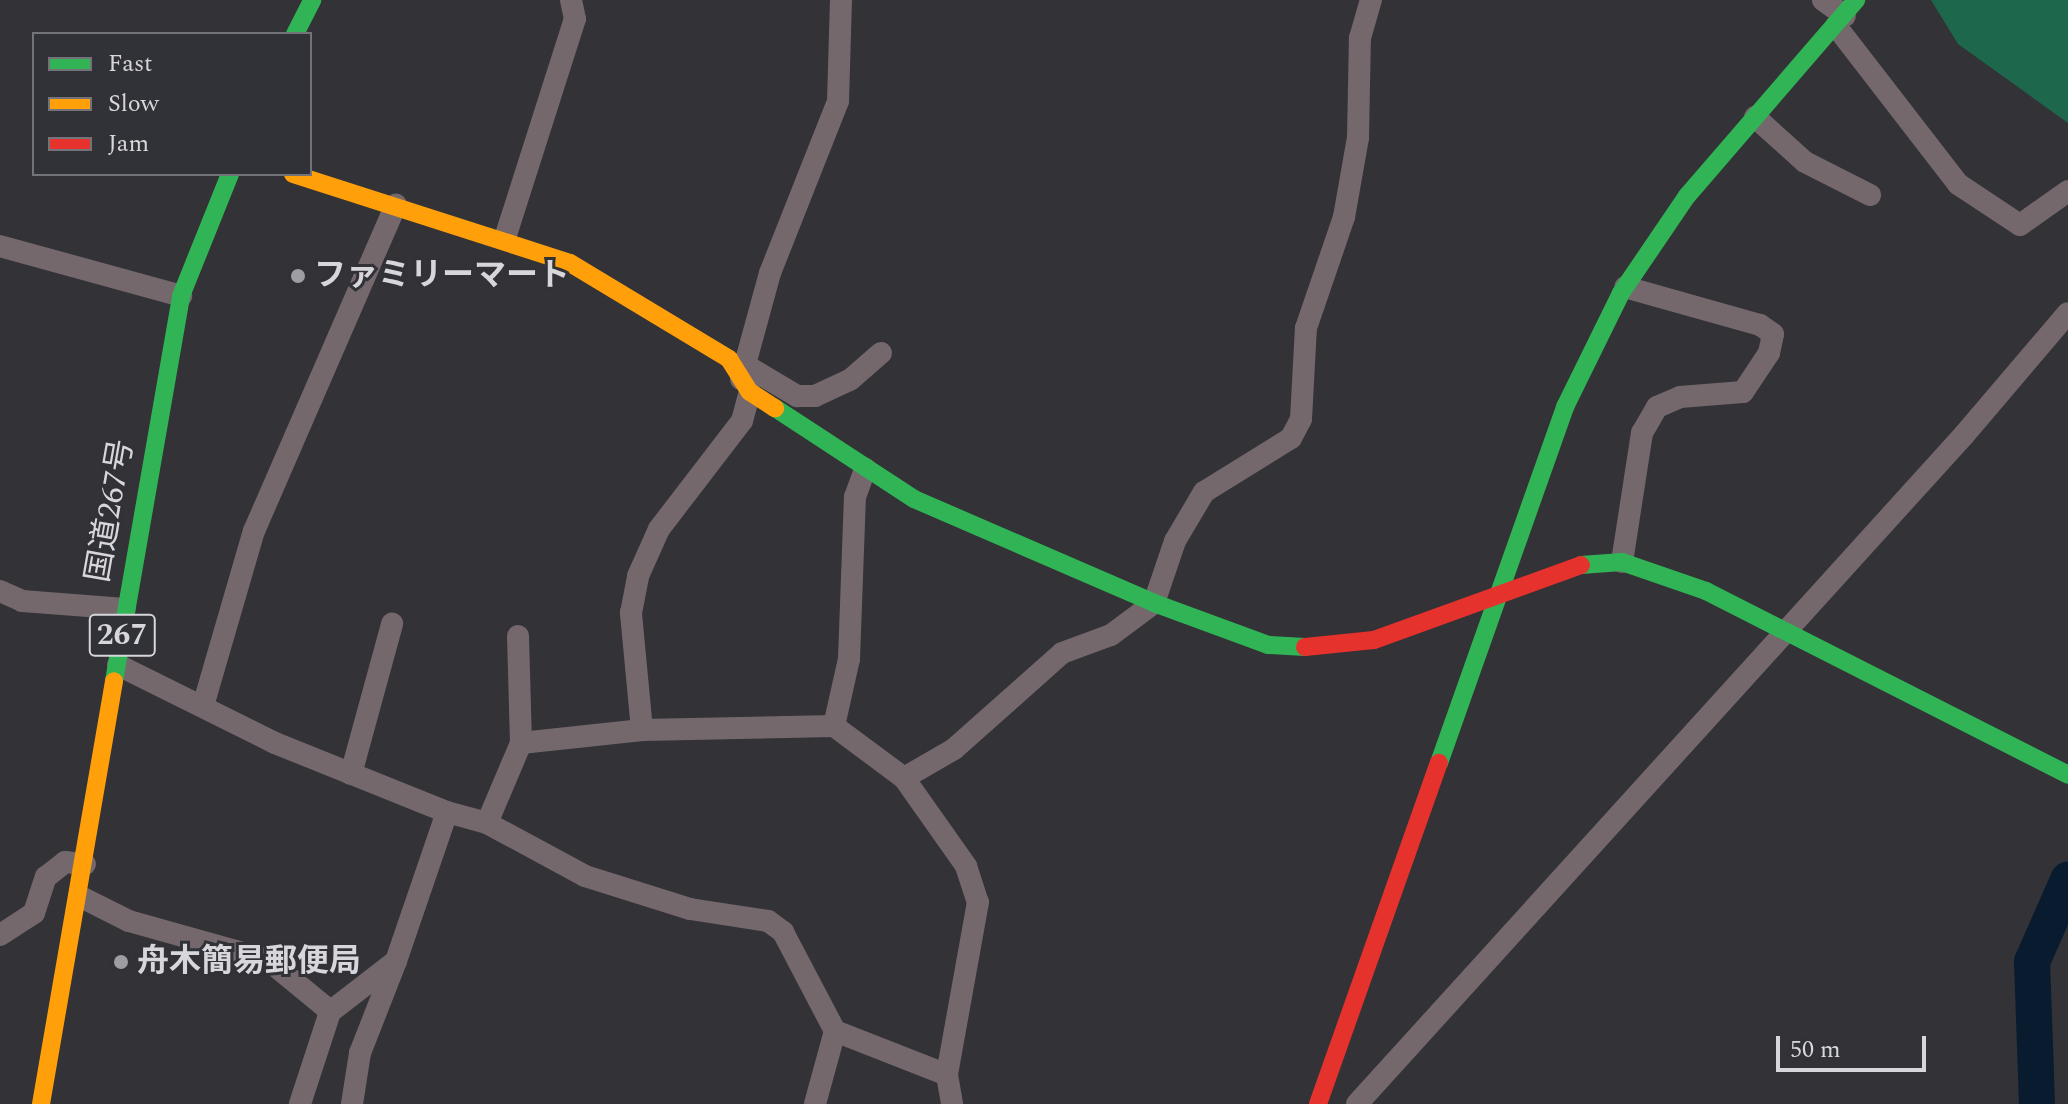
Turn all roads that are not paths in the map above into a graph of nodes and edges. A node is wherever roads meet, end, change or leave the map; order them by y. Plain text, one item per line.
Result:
1 (312, 0) edge
2 (571, 0) edge
3 (841, 0) edge
4 (1371, 0) edge
5 (1823, 0) edge
6 (1846, 14) edge
7 (296, 32) edge
8 (1755, 117) junction
9 (229, 176) edge
10 (300, 176) edge
11 (2068, 191) edge
12 (1870, 195) dead end
13 (396, 205) junction
14 (505, 238) junction
15 (0, 246) edge
16 (1625, 287) junction
17 (181, 296) junction
18 (2068, 313) edge
19 (881, 353) dead end
20 (745, 379) junction
21 (865, 469) junction
22 (1622, 562) junction
23 (0, 591) edge
24 (1496, 594) junction
25 (1154, 603) junction
26 (125, 609) junction
27 (392, 624) dead end
28 (1785, 632) junction
29 (518, 636) dead end
30 (118, 665) junction
31 (203, 706) junction
32 (834, 726) junction
33 (642, 730) junction
34 (521, 743) junction
35 (351, 774) junction
36 (2068, 775) edge
37 (904, 778) junction
38 (447, 812) junction
39 (487, 823) junction
40 (85, 864) junction
41 (79, 896) junction
42 (0, 935) edge
43 (396, 961) junction
44 (330, 1012) junction
45 (835, 1031) junction
46 (947, 1075) junction
47 (41, 1104) edge
48 (300, 1104) edge
49 (352, 1104) edge
50 (815, 1104) edge
51 (952, 1104) edge
52 (1318, 1104) edge
53 (1357, 1104) edge

1 - 7 main road
2 - 14 street
3 - 20 street
4 - 25 street
5 - 6 street
6 - 8 main road
6 - 11 street
8 - 12 street
8 - 16 main road
9 - 17 main road, 国道267号 / 267
10 - 13 main road
13 - 14 main road
13 - 31 street
14 - 20 main road
15 - 17 street
16 - 22 street
16 - 24 main road
17 - 26 main road, 国道267号 / 267
18 - 28 street
19 - 20 street
20 - 21 main road
20 - 33 street
21 - 25 main road
21 - 32 street
22 - 24 main road
22 - 28 main road
23 - 26 street
24 - 25 main road
24 - 52 main road
25 - 37 street
26 - 30 main road, 国道267号 / 267
27 - 35 street
28 - 36 main road
28 - 53 street
29 - 34 street
30 - 31 street
30 - 40 main road, 国道267号 / 267
31 - 35 street
32 - 33 street
32 - 37 street
33 - 34 street
34 - 39 street
35 - 38 street
37 - 46 street
38 - 39 street
38 - 43 street
39 - 45 street
40 - 41 main road, 国道267号 / 267
40 - 42 street
41 - 44 street
41 - 47 main road, 国道267号 / 267
43 - 44 street
43 - 49 street
44 - 48 street
45 - 46 street
45 - 50 street
46 - 51 street

